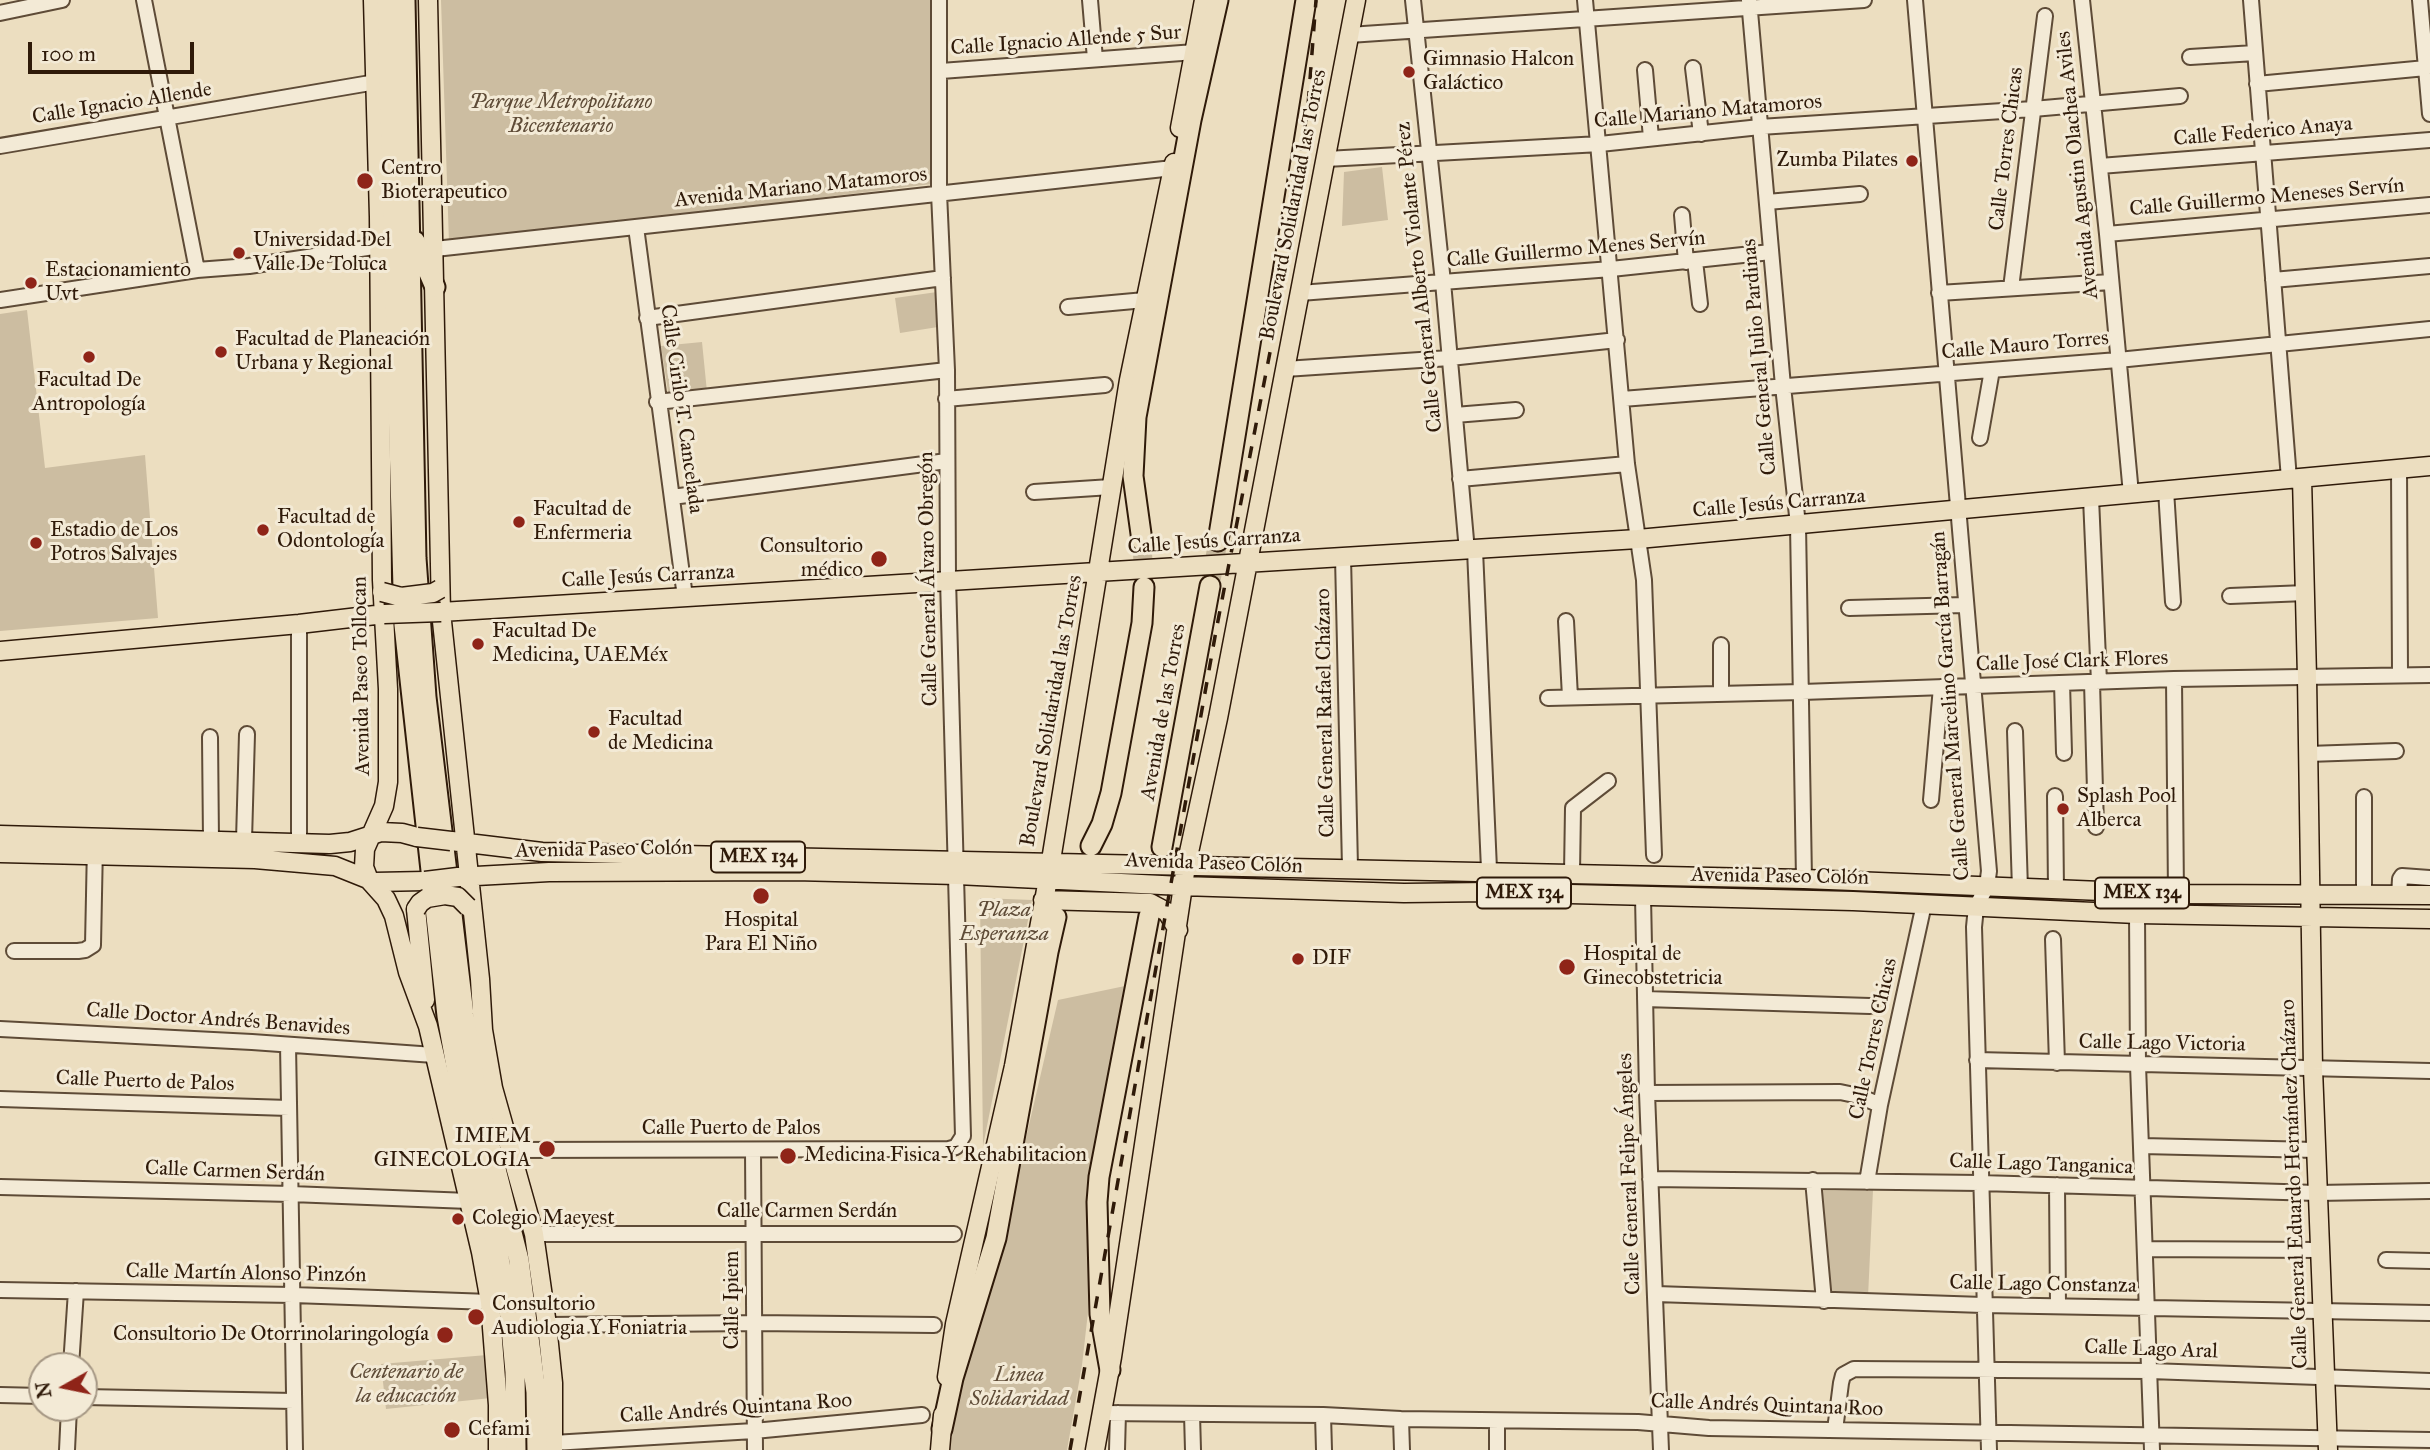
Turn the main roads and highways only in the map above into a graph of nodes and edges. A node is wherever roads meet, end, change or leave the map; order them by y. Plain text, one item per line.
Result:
1 (373, 0) edge
2 (387, 0) edge
3 (405, 0) edge
4 (428, 0) edge
5 (1204, 0) edge
6 (1218, 0) edge
7 (1306, 0) edge
8 (1356, 0) edge
9 (393, 187) junction
10 (379, 217) junction
11 (411, 231) junction
12 (435, 287) junction
13 (2430, 466) edge
14 (2295, 478) junction
15 (1142, 541) tunnel mouth
16 (1218, 541) tunnel mouth
17 (1248, 563) junction
18 (1099, 573) junction
19 (1210, 586) tunnel mouth
20 (1144, 587) tunnel mouth
21 (440, 589) junction
22 (383, 592) junction
23 (441, 612) junction
24 (384, 614) junction
25 (0, 650) edge
26 (372, 834) junction
27 (458, 842) junction
28 (8, 844) edge
29 (1091, 846) dead end
30 (1162, 847) dead end
31 (795, 865) junction
32 (1186, 866) junction
33 (1404, 870) junction
34 (1049, 871) junction
35 (463, 877) junction
36 (369, 880) junction
37 (1854, 880) junction
38 (1182, 886) junction
39 (1404, 893) junction
40 (2430, 895) edge
41 (2310, 896) junction
42 (1043, 900) junction
43 (1853, 901) junction
44 (1149, 916) dead end
45 (1056, 917) dead end
46 (2310, 917) junction
47 (2430, 919) edge
48 (1178, 930) junction
49 (428, 1026) junction
50 (483, 1030) junction
51 (1110, 1370) junction
52 (942, 1429) junction
53 (2328, 1444) edge
54 (548, 1448) edge
55 (498, 1450) edge
56 (516, 1450) edge
57 (940, 1450) edge
58 (1095, 1450) edge

1 - 10 main road, Avenida Paseo Tollocan
2 - 9 highway, Avenida Paseo Tollocan
3 - 11 highway
4 - 12 main road
5 - 18 main road, Boulevard Solidaridad las Torres
6 - 15 highway
7 - 16 highway, Boulevard Solidaridad las Torres
8 - 17 main road, Boulevard Solidaridad las Torres
9 - 10 highway
9 - 56 highway, Avenida Paseo Tollocan
10 - 22 main road, Avenida Paseo Tollocan
11 - 12 highway
11 - 54 highway
12 - 21 main road
13 - 14 main road, Calle Jesús Carranza
14 - 17 main road, Calle Jesús Carranza
14 - 41 main road, Calle General Eduardo Hernández Cházaro
17 - 18 main road, Calle Jesús Carranza
17 - 32 main road, Boulevard Solidaridad las Torres
18 - 23 main road, Calle Jesús Carranza
18 - 34 main road, Boulevard Solidaridad las Torres
19 - 30 highway, Avenida de las Torres
20 - 29 highway, Avenida de las Torres
21 - 22 main road, bridge
21 - 23 main road
22 - 24 main road, Avenida Paseo Tollocan
23 - 24 main road, Calle Jesús Carranza, bridge
23 - 27 main road
24 - 25 main road, Calle Jesús Carranza
24 - 26 main road, Avenida Paseo Tollocan
26 - 27 main road, Avenida Paseo Colón, bridge
26 - 28 main road, Avenida Paseo Colón
26 - 36 main road, Avenida Paseo Tollocan
27 - 31 main road, Avenida Paseo Colón / MEX 134
27 - 35 main road
28 - 36 main road, Avenida Paseo Colón
31 - 34 main road, Avenida Paseo Colón / MEX 134
31 - 35 main road, Avenida Paseo Colón / MEX 134
32 - 33 main road, Avenida Paseo Colón / MEX 134
32 - 34 main road, Avenida Paseo Colón / MEX 134
32 - 38 main road, Boulevard Solidaridad las Torres
33 - 37 main road, Avenida Paseo Colón / MEX 134
33 - 39 main road
34 - 38 main road, Avenida Paseo Colón / MEX 134
34 - 42 main road, Boulevard Solidaridad las Torres
35 - 36 main road, Avenida Paseo Colón, bridge
35 - 50 main road
36 - 49 main road
37 - 41 main road, Avenida Paseo Colón / MEX 134
37 - 43 main road
38 - 39 main road, Avenida Paseo Colón / MEX 134
38 - 48 main road, Boulevard Solidaridad las Torres
39 - 43 main road, Avenida Paseo Colón / MEX 134
40 - 41 main road, Avenida Paseo Colón / MEX 134
41 - 46 main road, Calle General Eduardo Hernández Cházaro
42 - 48 main road
42 - 52 main road, Boulevard Solidaridad las Torres
43 - 46 main road, Avenida Paseo Colón / MEX 134
44 - 51 highway, Boulevard Solidaridad las Torres
45 - 52 highway, Boulevard Solidaridad las Torres
46 - 47 main road, Avenida Paseo Colón / MEX 134
46 - 53 main road, Calle General Eduardo Hernández Cházaro
48 - 51 main road, Boulevard Solidaridad las Torres
49 - 50 main road, bridge
49 - 55 main road
50 - 54 main road
51 - 58 main road, Boulevard Solidaridad las Torres
52 - 57 main road, Boulevard Solidaridad las Torres

